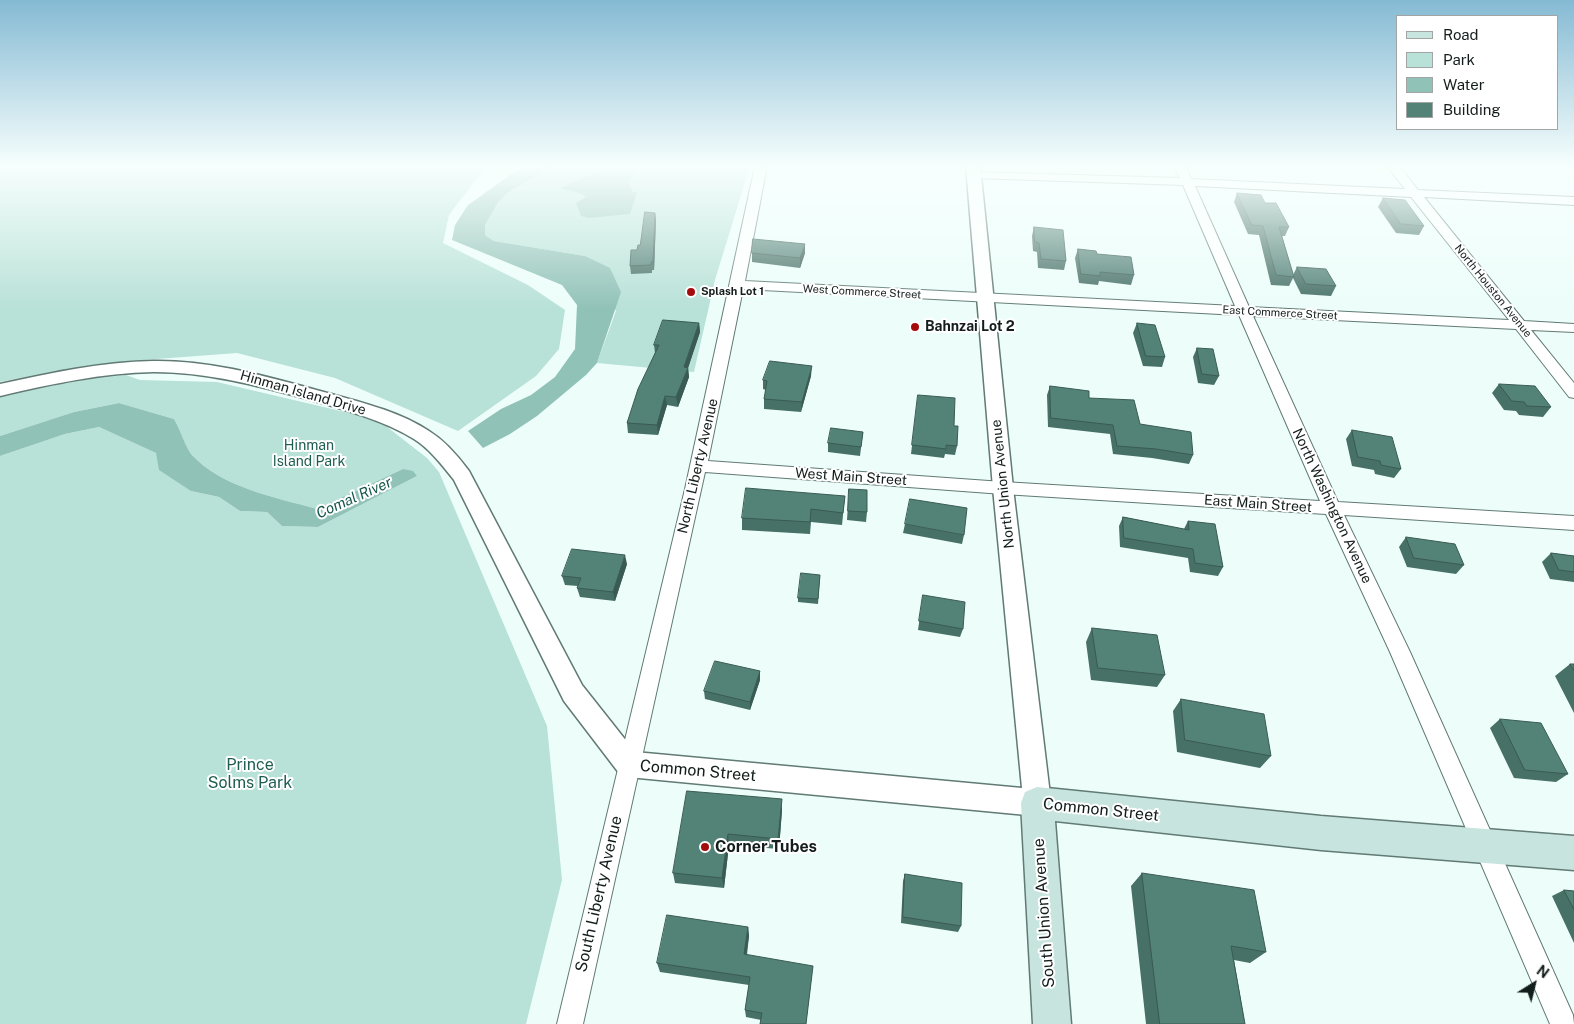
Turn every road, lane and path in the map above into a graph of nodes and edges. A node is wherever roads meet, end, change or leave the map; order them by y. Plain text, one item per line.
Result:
1 (751, 214) edge
2 (977, 214) edge
3 (1201, 214) edge
4 (1431, 214) edge
5 (737, 285) junction
6 (986, 299) junction
7 (1245, 311) junction
8 (1522, 325) junction
9 (1574, 328) edge
10 (0, 390) edge
11 (1574, 394) edge
12 (699, 466) junction
13 (1003, 488) junction
14 (1332, 509) junction
15 (1574, 523) edge
16 (628, 764) junction
17 (1037, 803) junction
18 (1486, 846) junction
19 (1574, 854) edge
20 (570, 1024) edge
21 (1052, 1024) edge
22 (1564, 1024) edge

1 - 5 street, North Liberty Avenue
2 - 6 street, North Union Avenue
3 - 7 street, North Washington Avenue
4 - 8 street, North Houston Avenue
5 - 6 street, West Commerce Street
5 - 12 street, North Liberty Avenue
6 - 7 street, East Commerce Street
6 - 13 street, North Union Avenue
7 - 8 street, East Commerce Street
7 - 14 street, North Washington Avenue
8 - 9 street, East Commerce Street
8 - 11 street, North Houston Avenue
10 - 16 street, Hinman Island Drive
12 - 13 street, West Main Street
12 - 16 street, North Liberty Avenue
13 - 14 street, East Main Street
13 - 17 street, North Union Avenue
14 - 15 street, East Main Street
14 - 18 street, North Washington Avenue
16 - 17 street, Common Street
16 - 20 street, South Liberty Avenue
17 - 18 main road, Common Street
17 - 21 main road, South Union Avenue
18 - 19 main road, Common Street
18 - 22 street, North Washington Avenue

